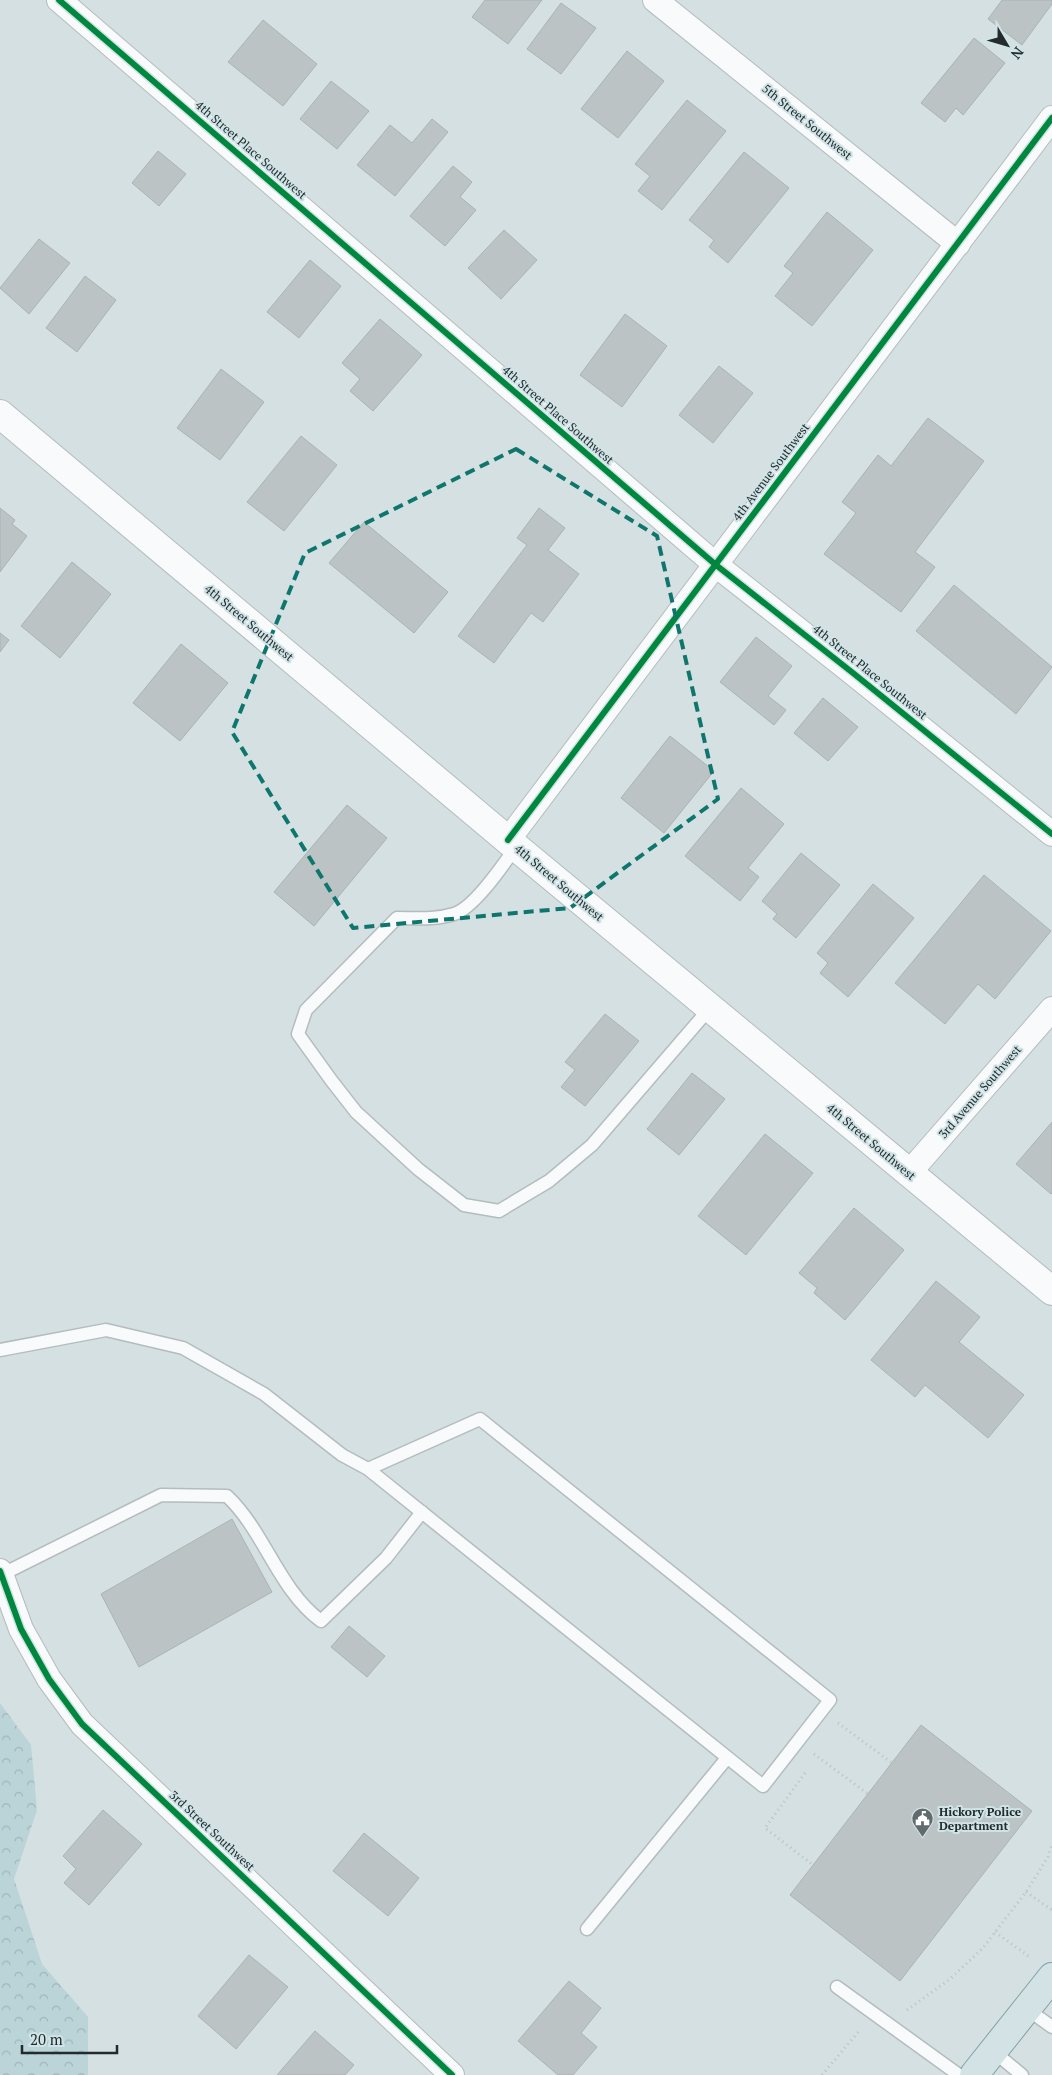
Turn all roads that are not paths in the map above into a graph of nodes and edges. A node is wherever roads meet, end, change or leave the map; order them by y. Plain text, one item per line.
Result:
1 (59, 0) edge
2 (655, 0) edge
3 (1052, 118) edge
4 (958, 244) junction
5 (0, 414) edge
6 (716, 565) junction
7 (1052, 834) edge
8 (512, 844) junction
9 (710, 1008) junction
10 (1052, 1010) edge
11 (908, 1174) junction
12 (1052, 1291) edge
13 (0, 1350) edge
14 (368, 1469) junction
15 (422, 1512) junction
16 (1, 1573) edge
17 (727, 1758) junction
18 (587, 1929) dead end
19 (1045, 1970) edge
20 (837, 1987) dead end
21 (1027, 2009) junction
22 (1052, 2027) edge
23 (993, 2051) junction
24 (452, 2075) edge
25 (959, 2075) edge
26 (974, 2075) edge
27 (1022, 2075) edge

1 - 6 street, 4th Street Place Southwest
2 - 4 street, 5th Street Southwest
3 - 4 street, 4th Avenue Southwest
4 - 6 street, 4th Avenue Southwest
5 - 8 main road, 4th Street Southwest
6 - 7 street, 4th Street Place Southwest
6 - 8 street, 4th Avenue Southwest
8 - 9 main road, 4th Street Southwest
8 - 9 lane
9 - 11 main road, 4th Street Southwest
10 - 11 street, 3rd Avenue Southwest
11 - 12 main road, 4th Street Southwest
13 - 14 lane
14 - 15 lane
14 - 17 lane
15 - 16 lane
15 - 17 lane
16 - 24 street, 3rd Street Southwest
17 - 18 lane
19 - 21 main road
20 - 25 lane
21 - 22 lane
21 - 23 main road
23 - 26 main road
23 - 27 lane

